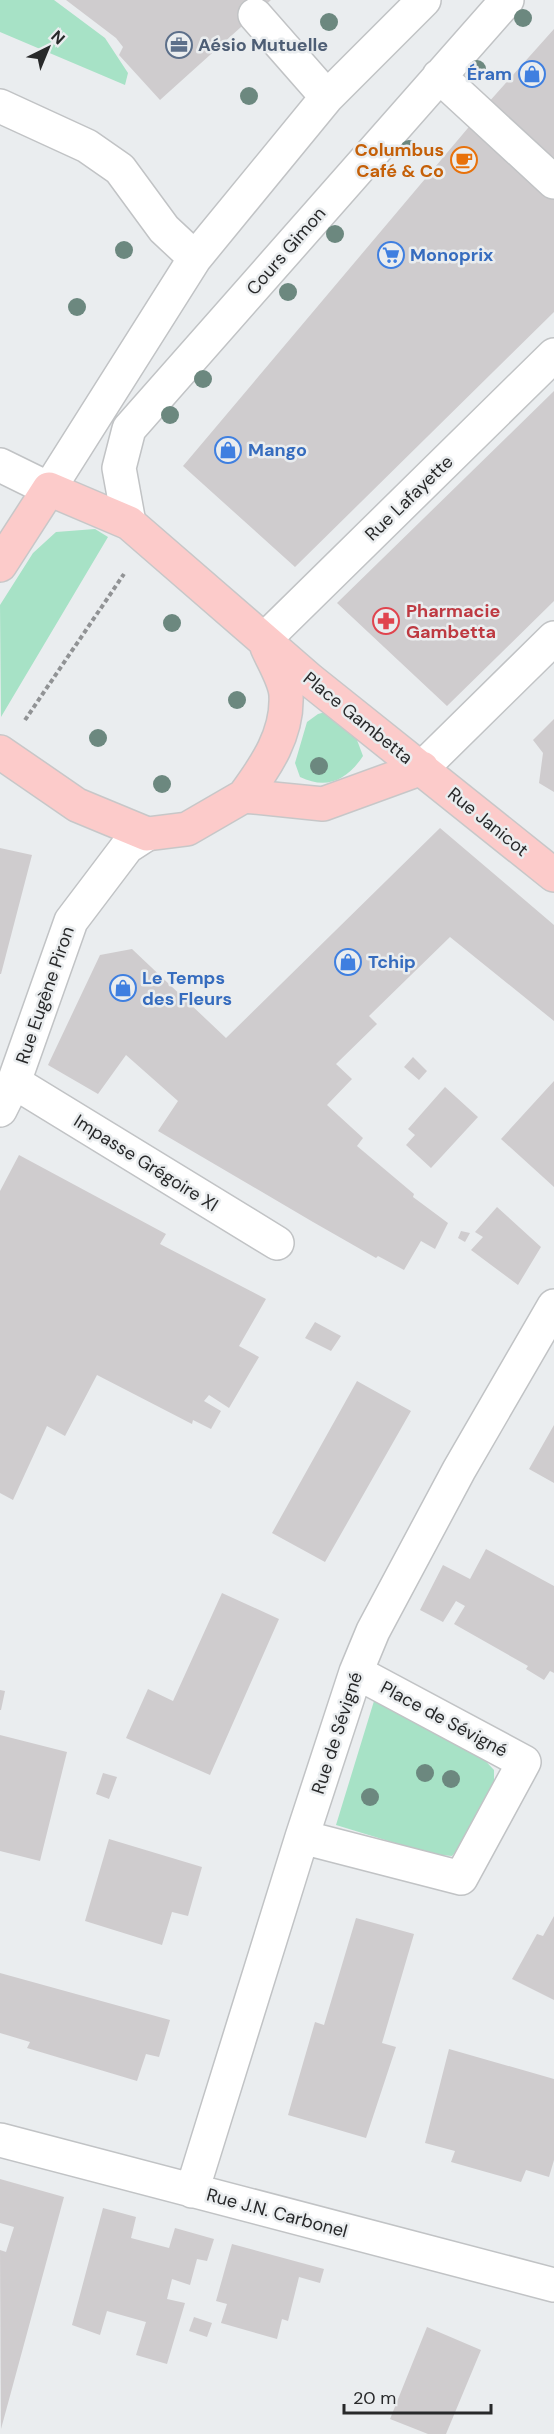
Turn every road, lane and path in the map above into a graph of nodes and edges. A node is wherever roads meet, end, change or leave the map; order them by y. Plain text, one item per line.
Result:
1 (424, 0) edge
2 (507, 0) edge
3 (255, 15) dead end
4 (439, 76) junction
5 (327, 97) junction
6 (0, 106) edge
7 (554, 182) edge
8 (195, 258) junction
9 (554, 355) edge
10 (0, 465) edge
11 (49, 489) junction
12 (129, 523) junction
13 (0, 566) edge
14 (129, 567) dead end
15 (554, 638) edge
16 (264, 640) junction
17 (10, 740) edge
18 (422, 768) junction
19 (244, 796) junction
20 (147, 834) junction
21 (554, 875) edge
22 (7, 1096) edge
23 (277, 1243) dead end
24 (554, 1306) edge
25 (356, 1672) junction
26 (302, 1837) junction
27 (0, 2140) edge
28 (192, 2191) junction
29 (554, 2285) edge

1 - 5 street
2 - 4 street, Cours Gimon
3 - 5 street
4 - 7 street
4 - 12 street, Cours Gimon
5 - 8 street
6 - 8 street
8 - 11 street
9 - 16 street, Rue Lafayette
10 - 11 street
11 - 12 main road, Place Gambetta
11 - 13 main road
12 - 16 main road, Place Gambetta
14 - 17 path
15 - 18 street
16 - 18 main road, Place Gambetta
16 - 19 main road, Place Gambetta
17 - 20 main road
18 - 19 main road, Place Gambetta
18 - 21 main road, Rue Janicot
19 - 20 main road, Place Gambetta
20 - 22 street, Rue Eugène Piron
22 - 23 street, Impasse Grégoire XI
24 - 25 street, Rue de Sévigné
25 - 26 street, Rue de Sévigné
25 - 26 street, Place de Sévigné
26 - 28 street, Rue de Sévigné
27 - 28 street, Rue J.N. Carbonel
28 - 29 street, Rue J.N. Carbonel

